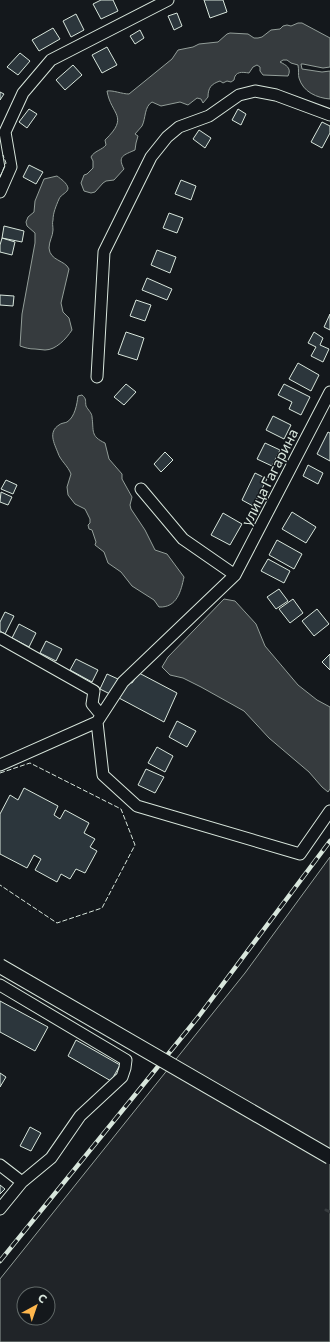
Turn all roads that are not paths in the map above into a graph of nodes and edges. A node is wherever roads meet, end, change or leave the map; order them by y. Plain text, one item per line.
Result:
1 (168, 0) edge
2 (330, 115) edge
3 (3, 131) edge
4 (0, 192) edge
5 (97, 377) dead end
6 (330, 392) edge
7 (141, 490) dead end
8 (235, 575) junction
9 (0, 638) edge
10 (99, 719) junction
11 (0, 765) edge
12 (330, 811) edge
13 (0, 966) edge
14 (0, 985) edge
15 (330, 1157) edge
16 (0, 1165) edge
17 (22, 1182) junction
18 (0, 1209) edge

1 - 3 street
2 - 5 street
3 - 4 street
6 - 8 street, улица Гагарина
7 - 8 street
8 - 10 street, улица Гагарина
9 - 10 street
10 - 11 street
10 - 12 street
13 - 15 main road, bridge
14 - 17 street
16 - 17 street
17 - 18 street

